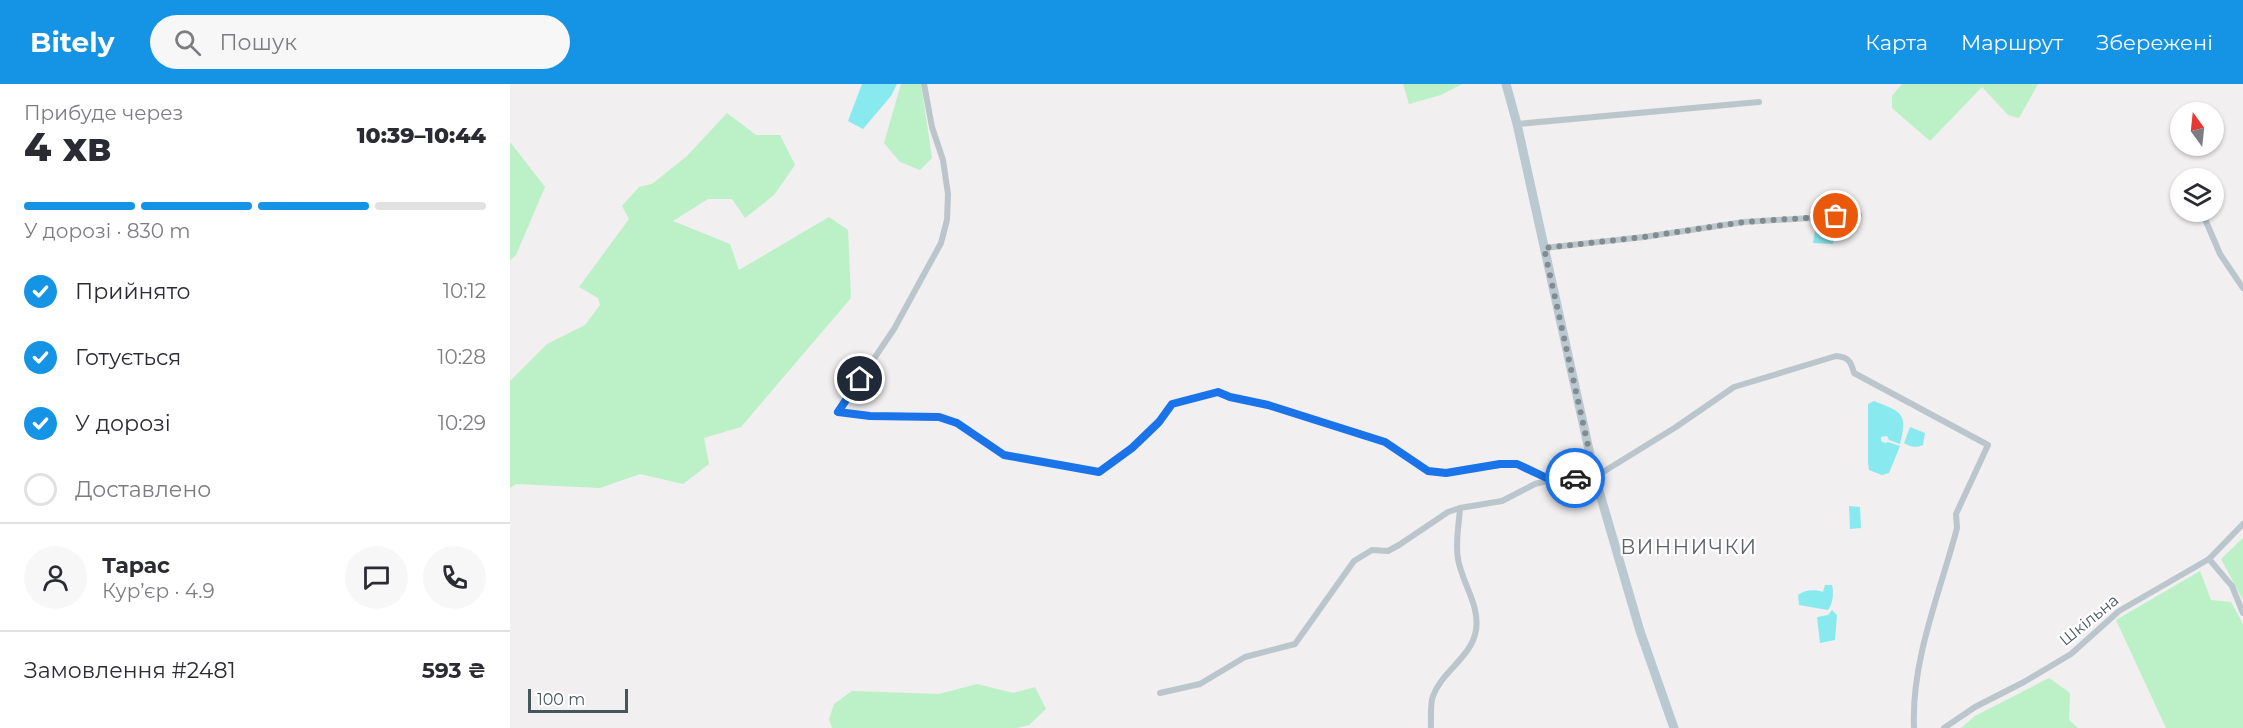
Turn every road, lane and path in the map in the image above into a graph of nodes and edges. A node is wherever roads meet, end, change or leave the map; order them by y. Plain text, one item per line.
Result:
1 (924, 84) edge
2 (1506, 84) edge
3 (1759, 102) dead end
4 (1517, 124) junction
5 (1859, 214) dead end
6 (2206, 222) edge
7 (1544, 248) junction
8 (2243, 288) edge
9 (1595, 477) junction
10 (1551, 480) junction
11 (1460, 508) junction
12 (2243, 524) edge
13 (2209, 559) junction
14 (2243, 613) edge
15 (1160, 693) dead end
16 (1431, 728) edge
17 (1674, 728) edge
18 (1914, 728) edge
19 (1944, 728) edge

1 - 10 street
2 - 4 street
3 - 4 street
4 - 7 street
5 - 7 street
6 - 8 street
7 - 9 street
9 - 10 street
9 - 17 street
9 - 18 street
10 - 11 street
11 - 15 street
11 - 16 street
12 - 13 street, Шкільна
13 - 14 street
13 - 19 street, Шкільна

